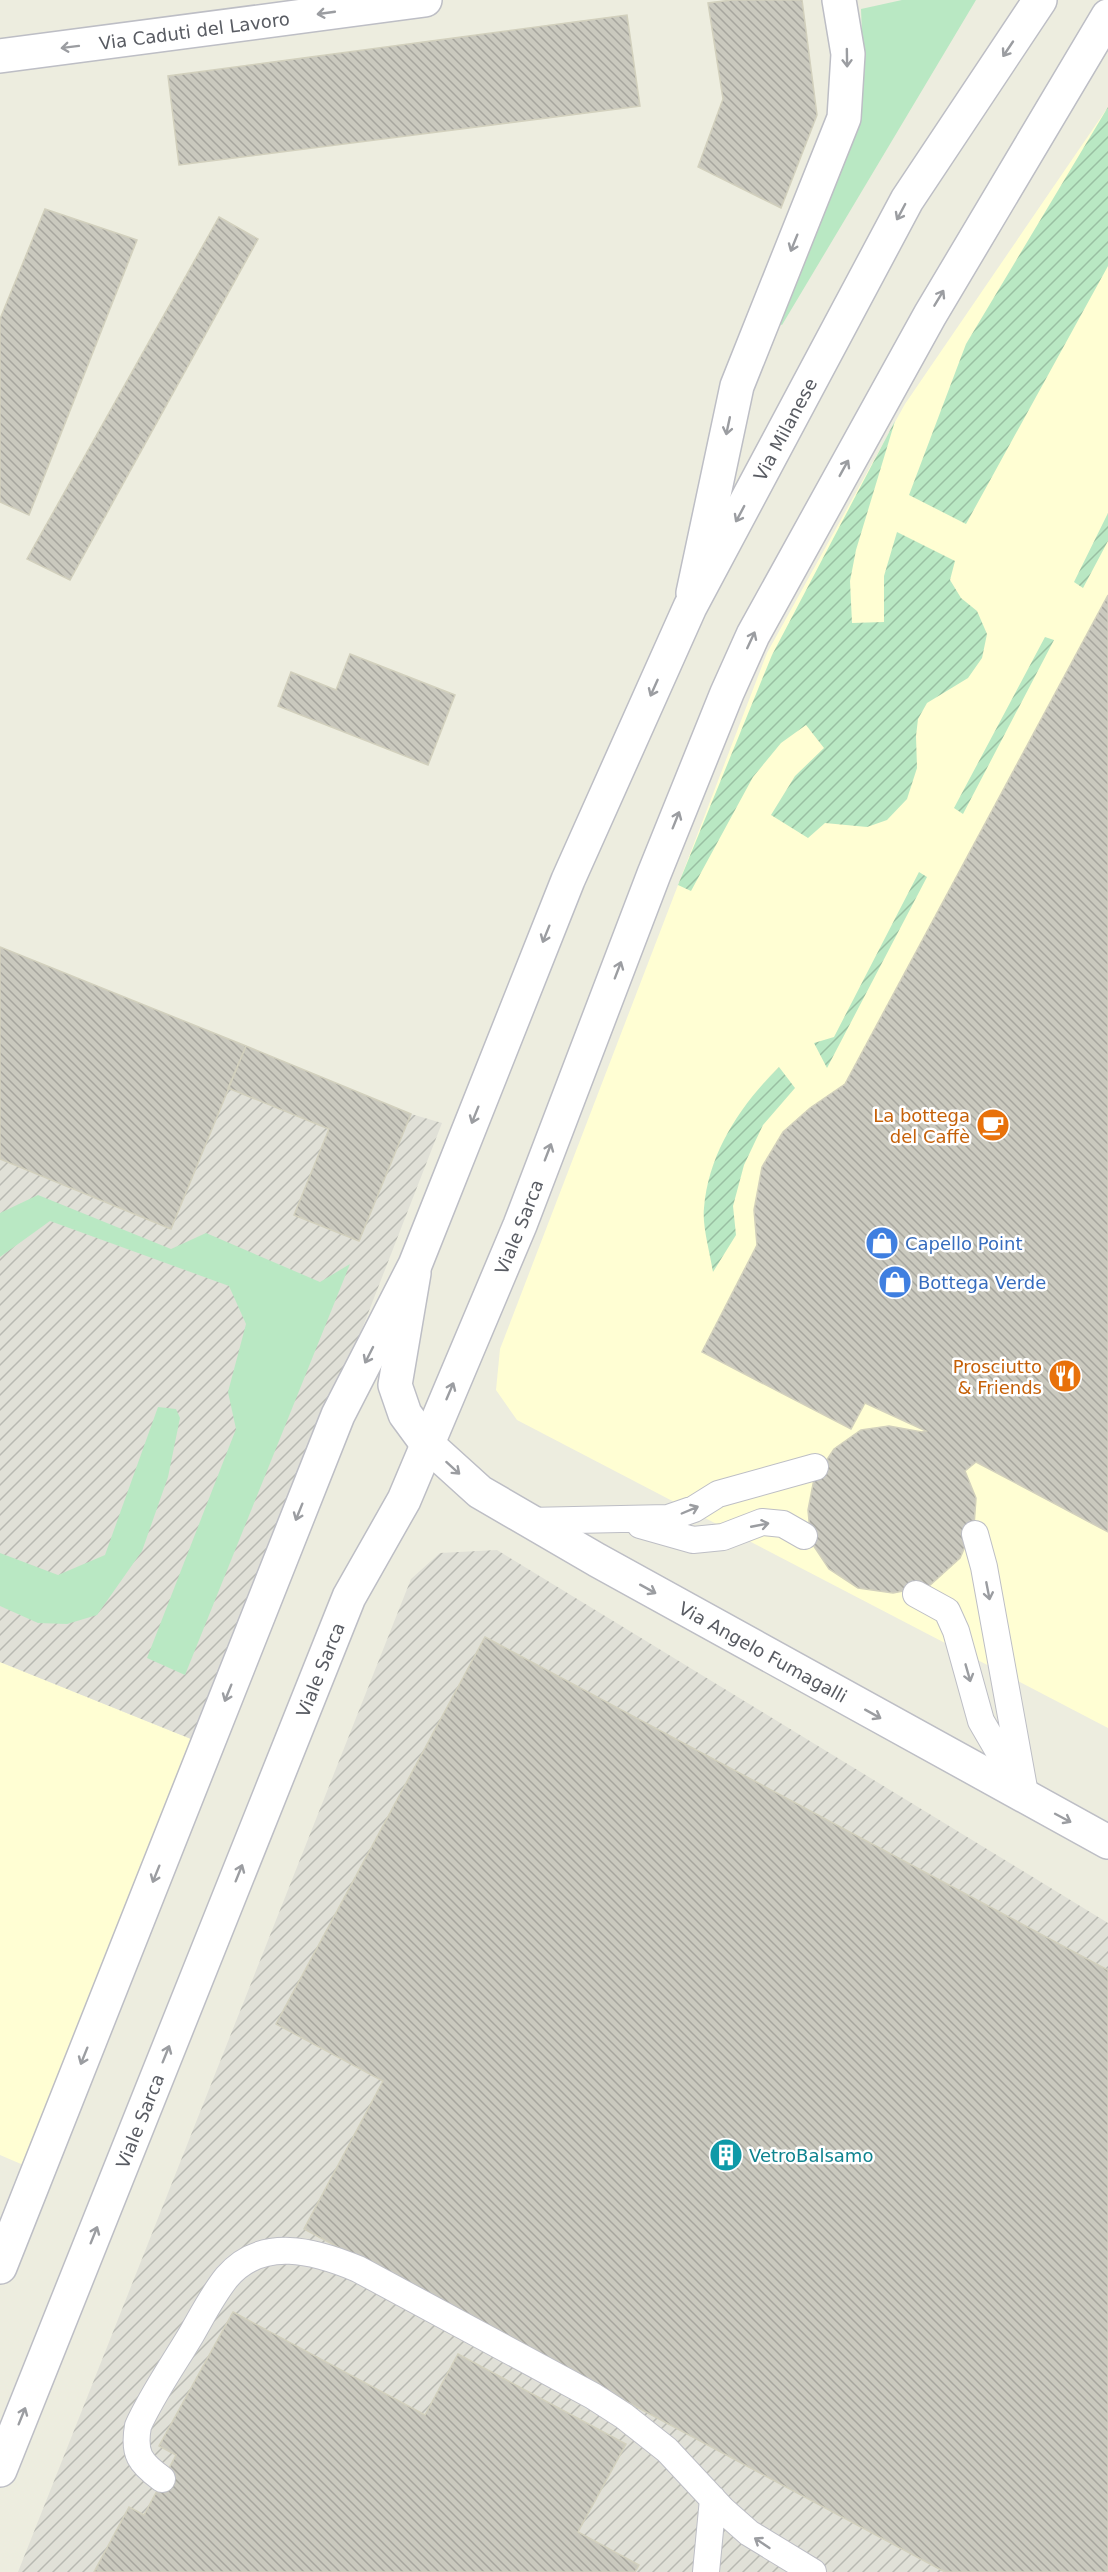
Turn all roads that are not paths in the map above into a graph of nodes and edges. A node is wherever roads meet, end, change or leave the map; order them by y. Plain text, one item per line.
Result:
1 (425, 0) edge
2 (839, 0) edge
3 (1040, 0) edge
4 (1108, 16) edge
5 (0, 56) edge
6 (690, 607) junction
7 (415, 1265) junction
8 (427, 1444) junction
9 (815, 1467) dead end
10 (623, 1519) junction
11 (527, 1521) junction
12 (975, 1534) dead end
13 (804, 1536) dead end
14 (916, 1594) dead end
15 (1026, 1799) junction
16 (1108, 1842) edge
17 (0, 2267) edge
18 (0, 2470) edge
19 (162, 2479) dead end
20 (713, 2499) junction
21 (706, 2572) edge
22 (813, 2572) edge

1 -> 5 street, Via Caduti del Lavoro
2 -> 6 street
3 -> 6 street, Via Milanese
8 -> 4 street, Viale Sarca
6 -> 7 street, Via Milanese
7 - 8 street, Via Angelo Fumagalli
7 -> 17 street
8 -> 11 street, Via Angelo Fumagalli
18 -> 8 street, Viale Sarca
10 -> 9 lane
10 - 11 lane
10 -> 13 lane
11 -> 15 street, Via Angelo Fumagalli
12 -> 15 lane
14 -> 15 lane
15 -> 16 street, Via Angelo Fumagalli
19 - 20 lane
20 - 21 lane
22 -> 20 lane

